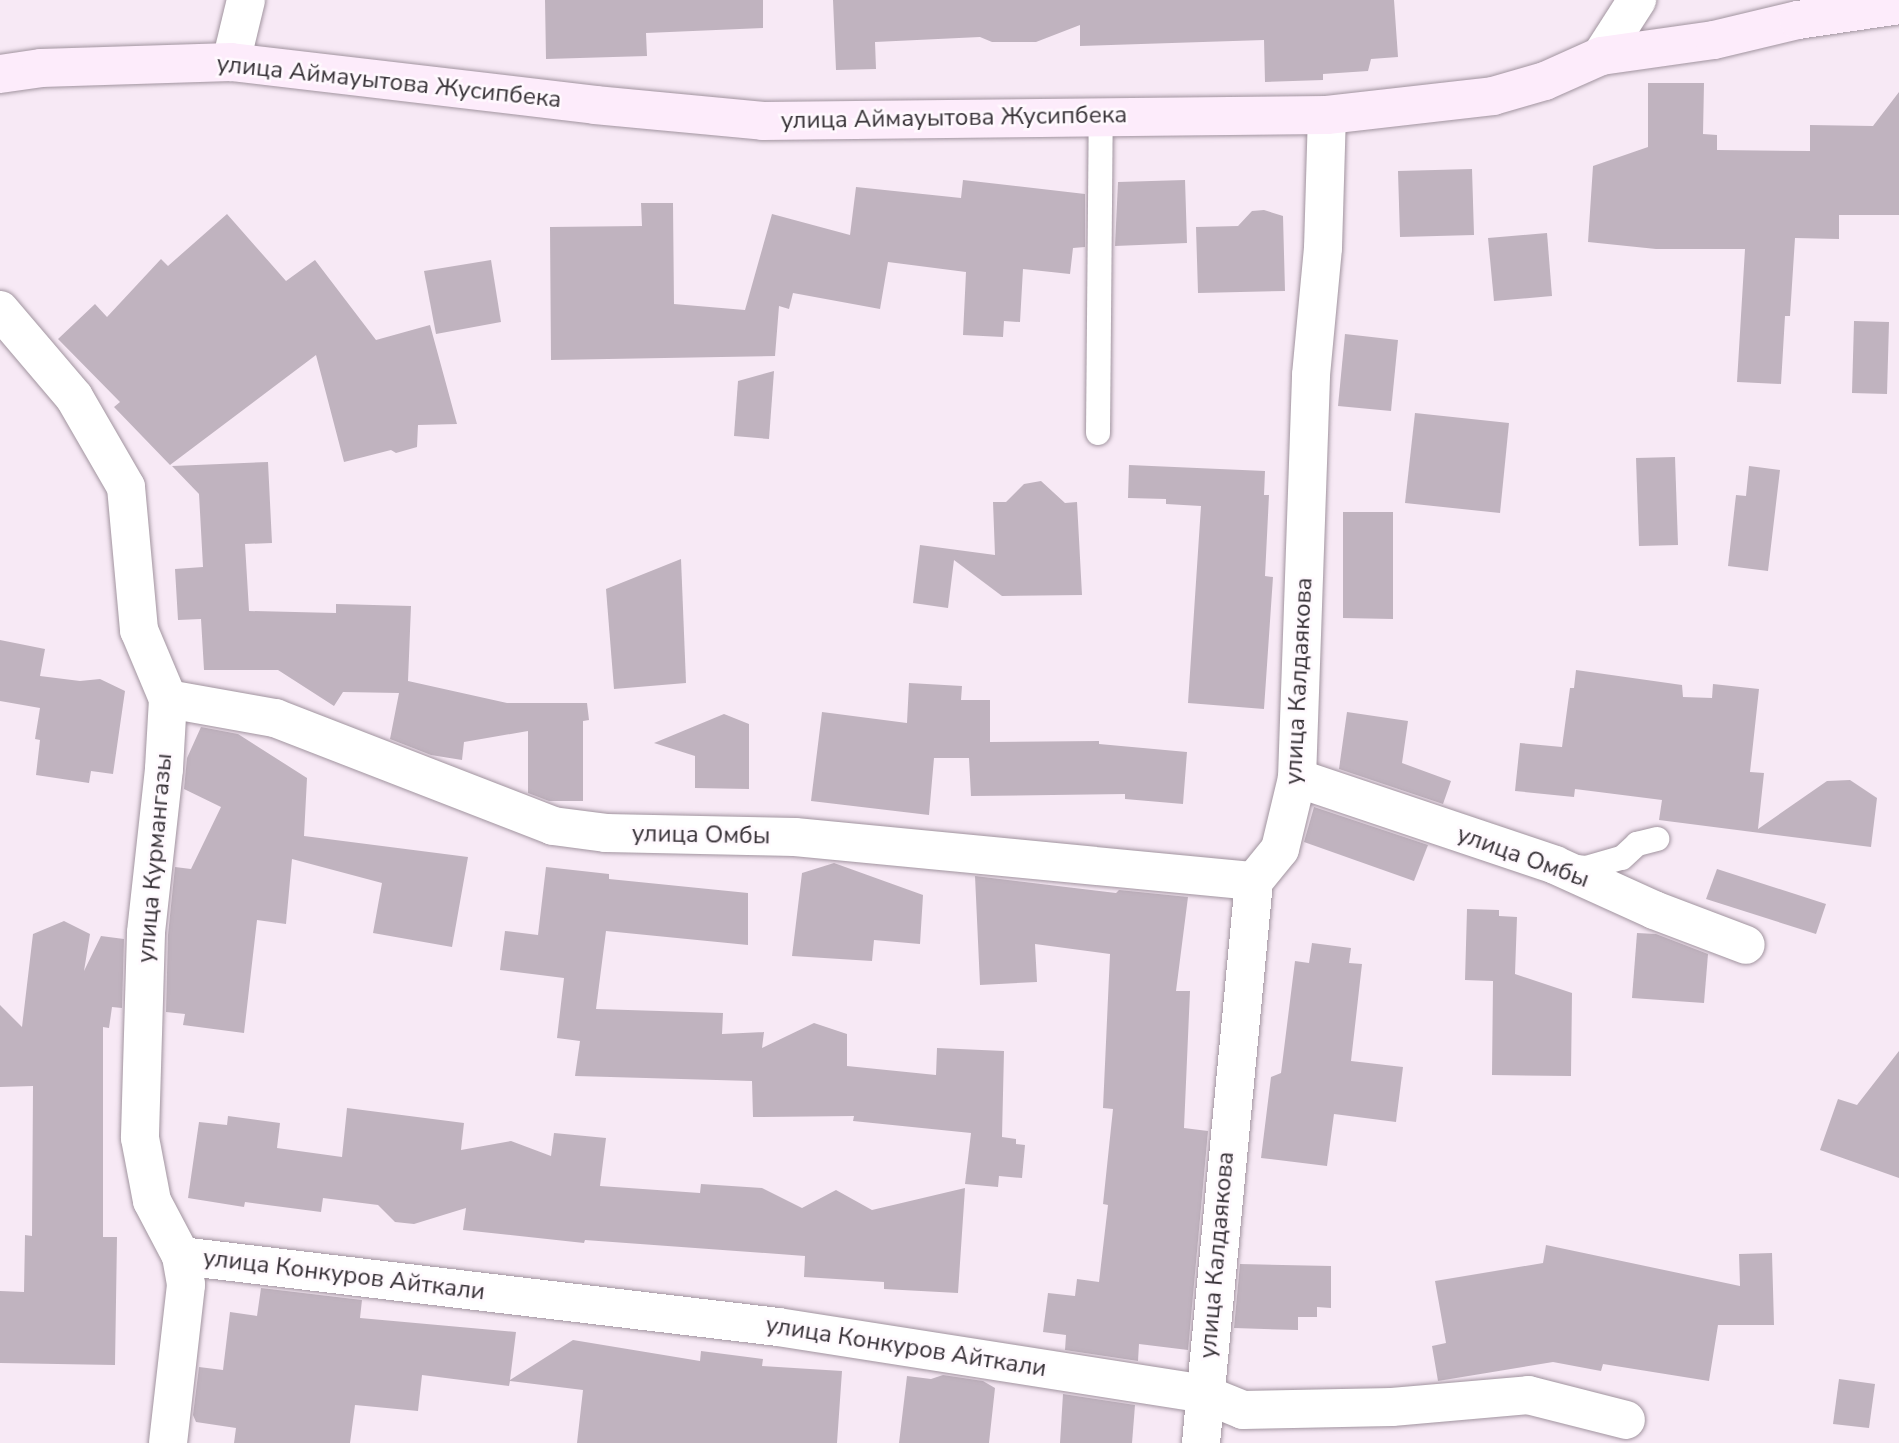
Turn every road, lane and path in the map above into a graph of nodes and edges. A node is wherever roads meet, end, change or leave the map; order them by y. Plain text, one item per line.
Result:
1 (246, 0) edge
2 (1637, 0) edge
3 (1899, 5) edge
4 (1601, 55) junction
5 (231, 62) junction
6 (0, 74) edge
7 (1101, 115) junction
8 (1327, 115) junction
9 (0, 310) edge
10 (1098, 433) dead end
11 (168, 699) junction
12 (1297, 778) junction
13 (1657, 839) dead end
14 (1555, 865) junction
15 (1254, 881) junction
16 (1746, 945) dead end
17 (181, 1256) junction
18 (1204, 1394) junction
19 (1626, 1420) dead end
20 (167, 1443) edge
21 (1201, 1443) edge

1 - 5 street
2 - 4 street
3 - 4 street, улица Аймауытова Жусипбека
4 - 8 street, улица Аймауытова Жусипбека
5 - 6 street, улица Аймауытова Жусипбека
5 - 7 street, улица Аймауытова Жусипбека
7 - 8 street, улица Аймауытова Жусипбека
7 - 10 lane
8 - 12 street, улица Калдаякова
9 - 11 street, улица Курмангазы
11 - 15 street, улица Омбы
11 - 17 street, улица Курмангазы
12 - 14 street, улица Омбы
12 - 15 street, улица Калдаякова
13 - 14 lane
14 - 16 street, улица Омбы
15 - 18 street, улица Калдаякова
17 - 18 street, улица Конкуров Айткали
17 - 20 street, улица Курмангазы
18 - 19 street, улица Конкуров Айткали
18 - 21 street, улица Калдаякова

